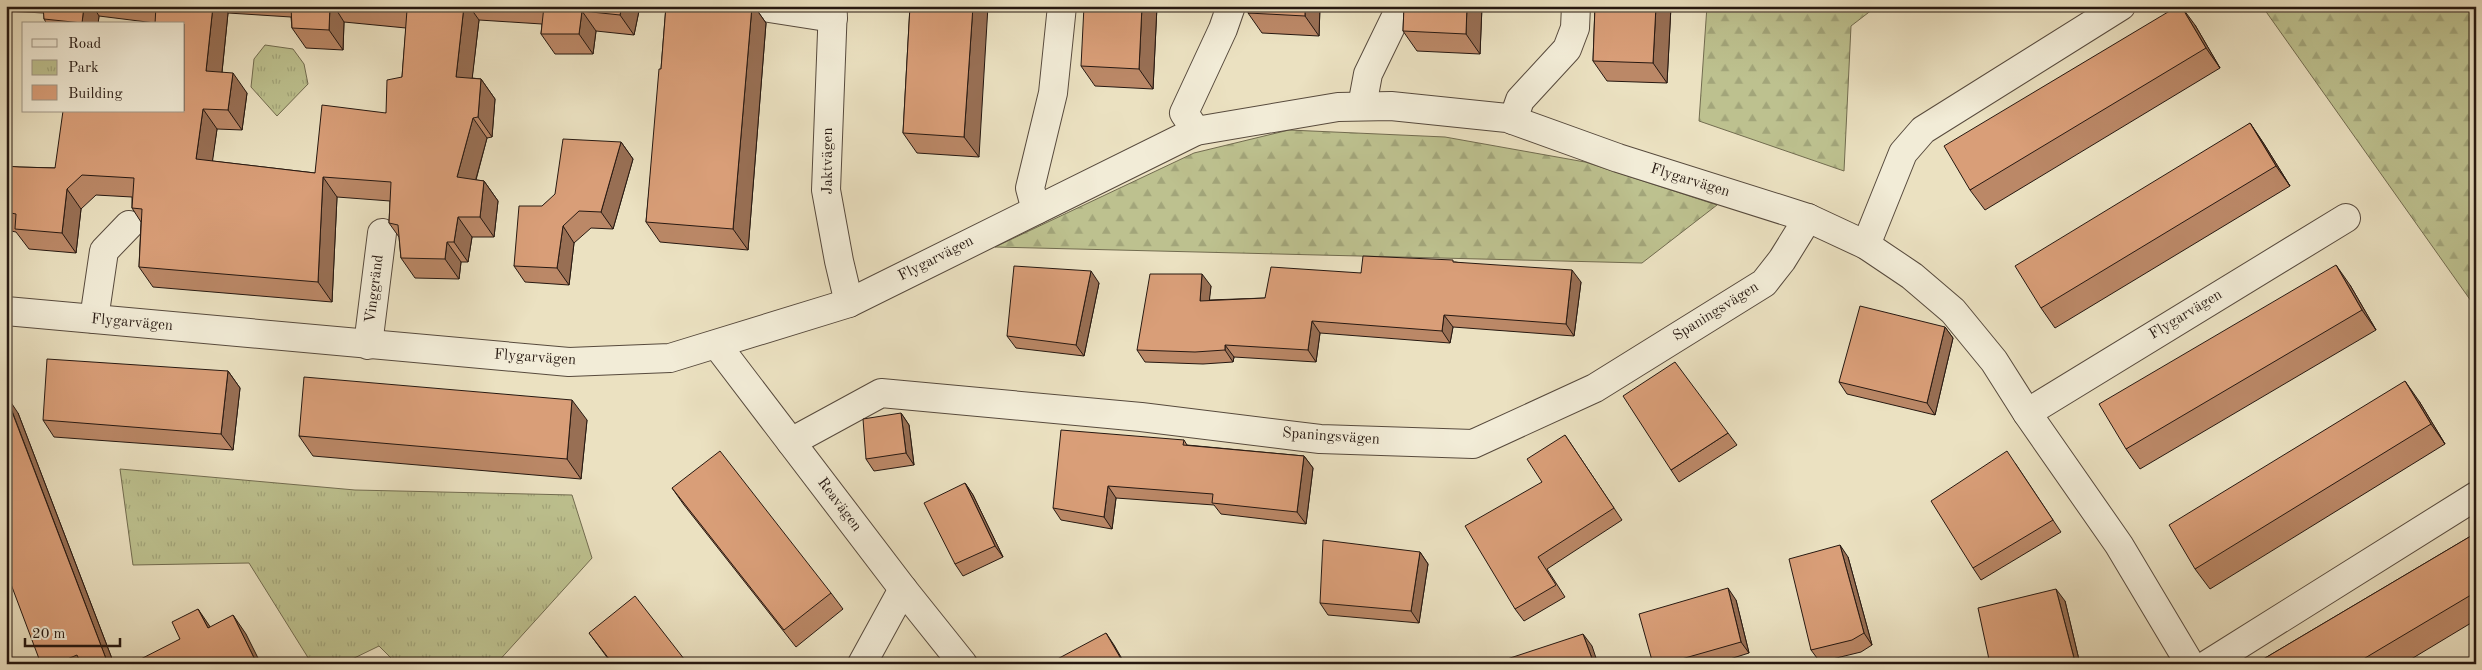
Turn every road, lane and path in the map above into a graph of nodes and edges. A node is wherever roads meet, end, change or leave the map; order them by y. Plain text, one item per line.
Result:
1 (756, 6) edge
2 (1062, 6) edge
3 (1231, 6) edge
4 (1401, 6) edge
5 (1576, 6) edge
6 (2121, 6) edge
7 (833, 12) edge
8 (1362, 106) junction
9 (1513, 120) junction
10 (1196, 131) junction
11 (1036, 210) junction
12 (1808, 218) junction
13 (2346, 218) dead end
14 (129, 225) dead end
15 (382, 233) dead end
16 (1866, 245) junction
17 (849, 303) junction
18 (6, 311) edge
19 (94, 319) junction
20 (368, 345) junction
21 (718, 345) junction
22 (2027, 413) junction
23 (791, 442) junction
24 (2476, 496) edge
25 (903, 589) junction
26 (862, 664) edge
27 (963, 664) edge
28 (2190, 664) edge
29 (2208, 664) edge

1 - 7 street, Jaktvägen
2 - 11 street
3 - 10 street
4 - 8 street
5 - 9 street
6 - 16 street
7 - 17 street, Jaktvägen
8 - 9 street, Flygarvägen
8 - 10 street, Flygarvägen
9 - 12 street, Flygarvägen
10 - 11 street, Flygarvägen
11 - 17 street, Flygarvägen
12 - 16 street, Flygarvägen
12 - 23 street, Spaningsvägen
13 - 22 street, Flygarvägen
14 - 19 street
15 - 20 street, Vinggränd
16 - 22 street, Flygarvägen
17 - 21 street, Flygarvägen
18 - 19 street, Flygarvägen
19 - 20 street, Flygarvägen
20 - 21 street, Flygarvägen
21 - 23 street, Reavägen
22 - 28 street, Flygarvägen
23 - 25 street, Reavägen
24 - 29 street
25 - 26 street
25 - 27 street, Reavägen

